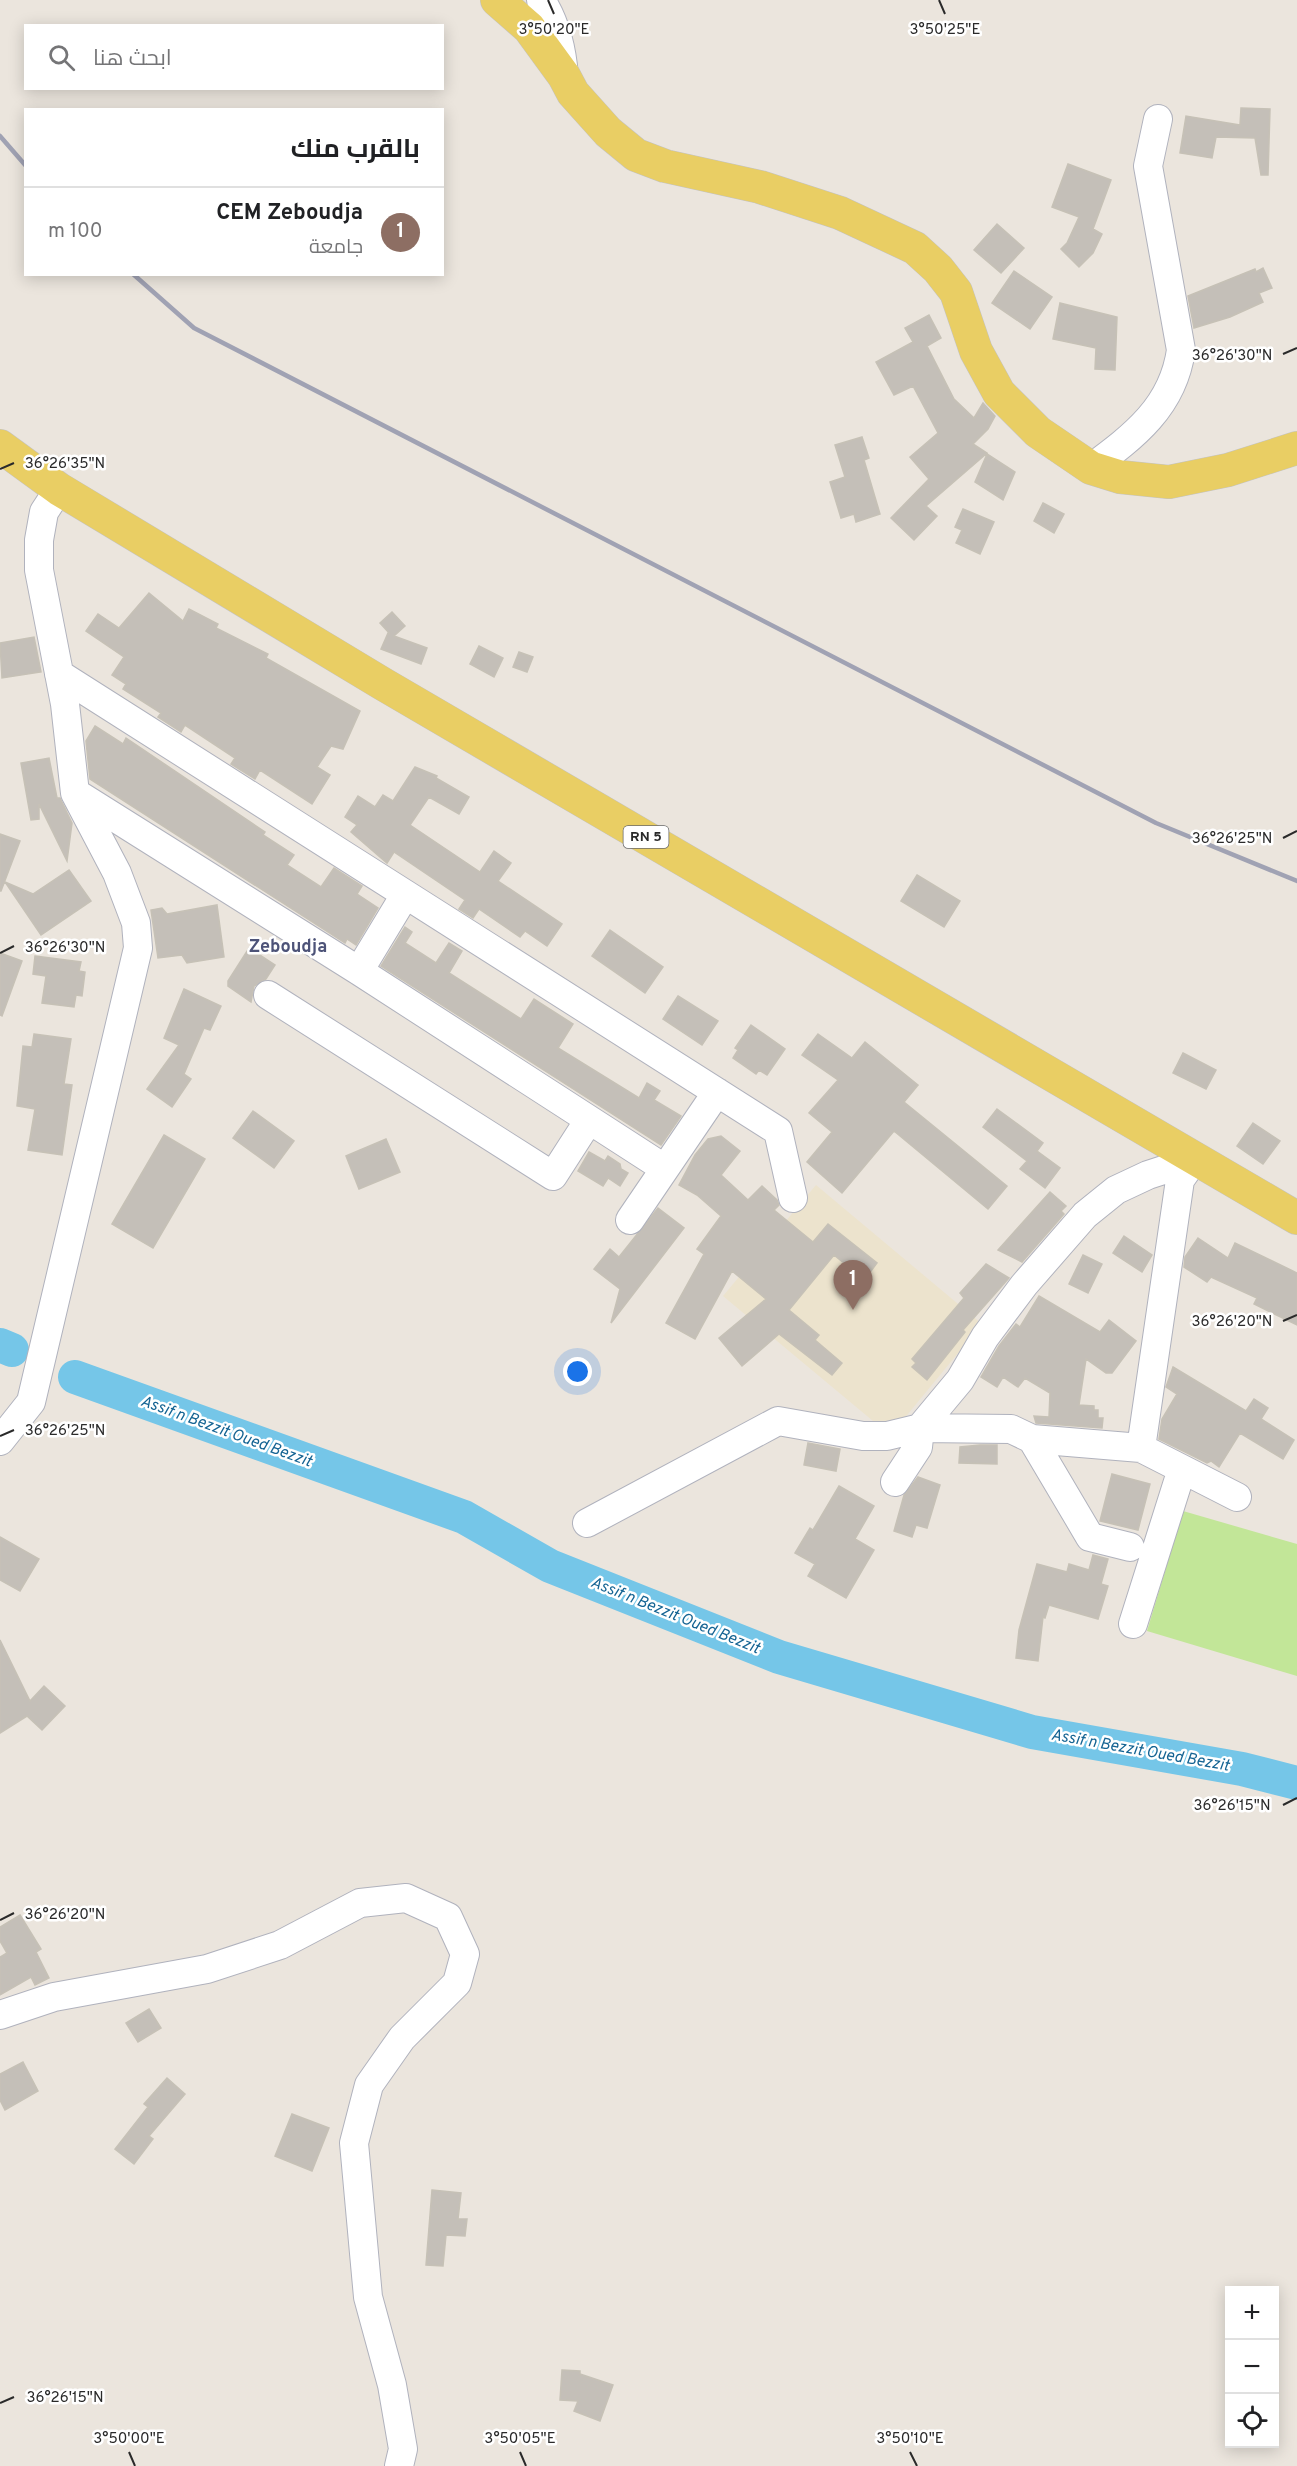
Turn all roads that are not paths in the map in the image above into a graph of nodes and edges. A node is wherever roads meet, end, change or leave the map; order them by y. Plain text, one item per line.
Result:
1 (497, 0) edge
2 (541, 0) edge
3 (564, 76) junction
4 (1158, 119) dead end
5 (0, 446) edge
6 (1297, 448) edge
7 (1091, 468) junction
8 (59, 489) junction
9 (59, 675) junction
10 (75, 793) junction
11 (405, 895) junction
12 (359, 970) junction
13 (268, 995) dead end
14 (717, 1092) junction
15 (589, 1120) junction
16 (1194, 1160) junction
17 (664, 1168) junction
18 (793, 1198) dead end
19 (1297, 1218) edge
20 (630, 1221) dead end
21 (920, 1428) junction
22 (1032, 1439) junction
23 (0, 1441) edge
24 (1142, 1448) junction
25 (1182, 1469) junction
26 (895, 1482) dead end
27 (1237, 1497) dead end
28 (587, 1523) dead end
29 (1130, 1547) dead end
30 (1133, 1624) dead end
31 (0, 2015) edge
32 (399, 2466) edge

1 - 3 main road
2 - 3 street
3 - 7 main road
4 - 7 street
5 - 8 main road, RN 5
6 - 7 main road
8 - 9 street
8 - 16 main road, RN 5
9 - 10 street
9 - 11 street
10 - 12 street
10 - 23 street
11 - 12 street
11 - 14 street
12 - 15 street
13 - 15 street
14 - 17 street
14 - 18 street
15 - 17 street
16 - 19 main road, RN 5
16 - 21 street
16 - 24 street
17 - 20 street
21 - 22 street
21 - 26 street
21 - 28 street
22 - 24 street
22 - 29 street
24 - 25 street
25 - 27 street
25 - 30 street
31 - 32 street

